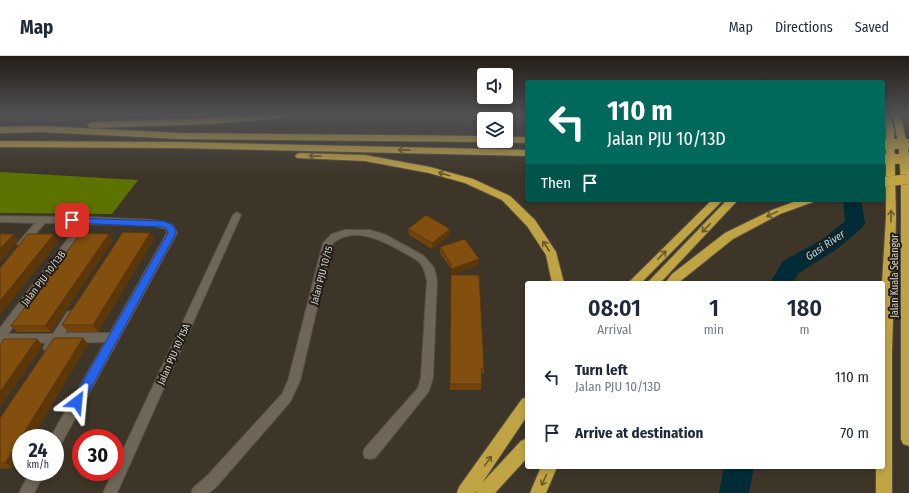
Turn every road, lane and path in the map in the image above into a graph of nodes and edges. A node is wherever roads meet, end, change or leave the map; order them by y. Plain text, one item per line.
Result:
1 (166, 135) edge
2 (890, 135) edge
3 (903, 135) edge
4 (477, 139) edge
5 (513, 140) edge
6 (525, 140) edge
7 (0, 144) edge
8 (885, 144) edge
9 (909, 144) edge
10 (178, 145) junction
11 (525, 153) edge
12 (885, 159) edge
13 (909, 159) edge
14 (909, 179) edge
15 (885, 182) edge
16 (716, 202) edge
17 (731, 202) edge
18 (804, 202) edge
19 (237, 215) dead end
20 (0, 219) edge
21 (43, 220) junction
22 (87, 220) junction
23 (132, 222) junction
24 (124, 235) edge
25 (14, 254) edge
26 (558, 281) edge
27 (636, 281) edge
28 (655, 281) edge
29 (673, 281) edge
30 (77, 306) edge
31 (114, 337) junction
32 (0, 338) edge
33 (56, 338) junction
34 (885, 352) edge
35 (43, 357) edge
36 (525, 407) edge
37 (62, 429) edge
38 (909, 439) edge
39 (525, 448) edge
40 (370, 453) dead end
41 (548, 469) edge
42 (884, 469) edge
43 (33, 481) edge
44 (26, 493) edge
45 (110, 493) edge
46 (198, 493) edge
47 (465, 493) edge
48 (484, 493) edge
49 (538, 493) edge
50 (884, 493) edge

1 - 4 highway
34 -> 2 highway, Jalan Kuala Selangor
3 - 38 highway, Jalan Kuala Selangor
5 - 6 highway
7 - 10 highway
8 - 9 highway, bridge
11 -> 10 highway
26 -> 10 highway
12 - 13 highway, bridge
14 - 15 highway, bridge
27 -> 16 highway
17 -> 28 highway
18 -> 29 highway
19 - 45 street, Jalan PJU 10/15A
20 - 21 street
21 - 22 street
21 - 25 street
22 - 23 street
22 - 32 street, Jalan PJU 10/13B
23 - 24 street
23 - 31 street
30 - 33 street
31 - 33 street
31 - 37 street
32 - 33 street
33 - 35 street
47 -> 36 highway
39 - 48 highway
40 - 46 street, Jalan PJU 10/15
41 -> 49 highway
50 -> 42 highway, Jalan Kuala Selangor
43 - 44 street

